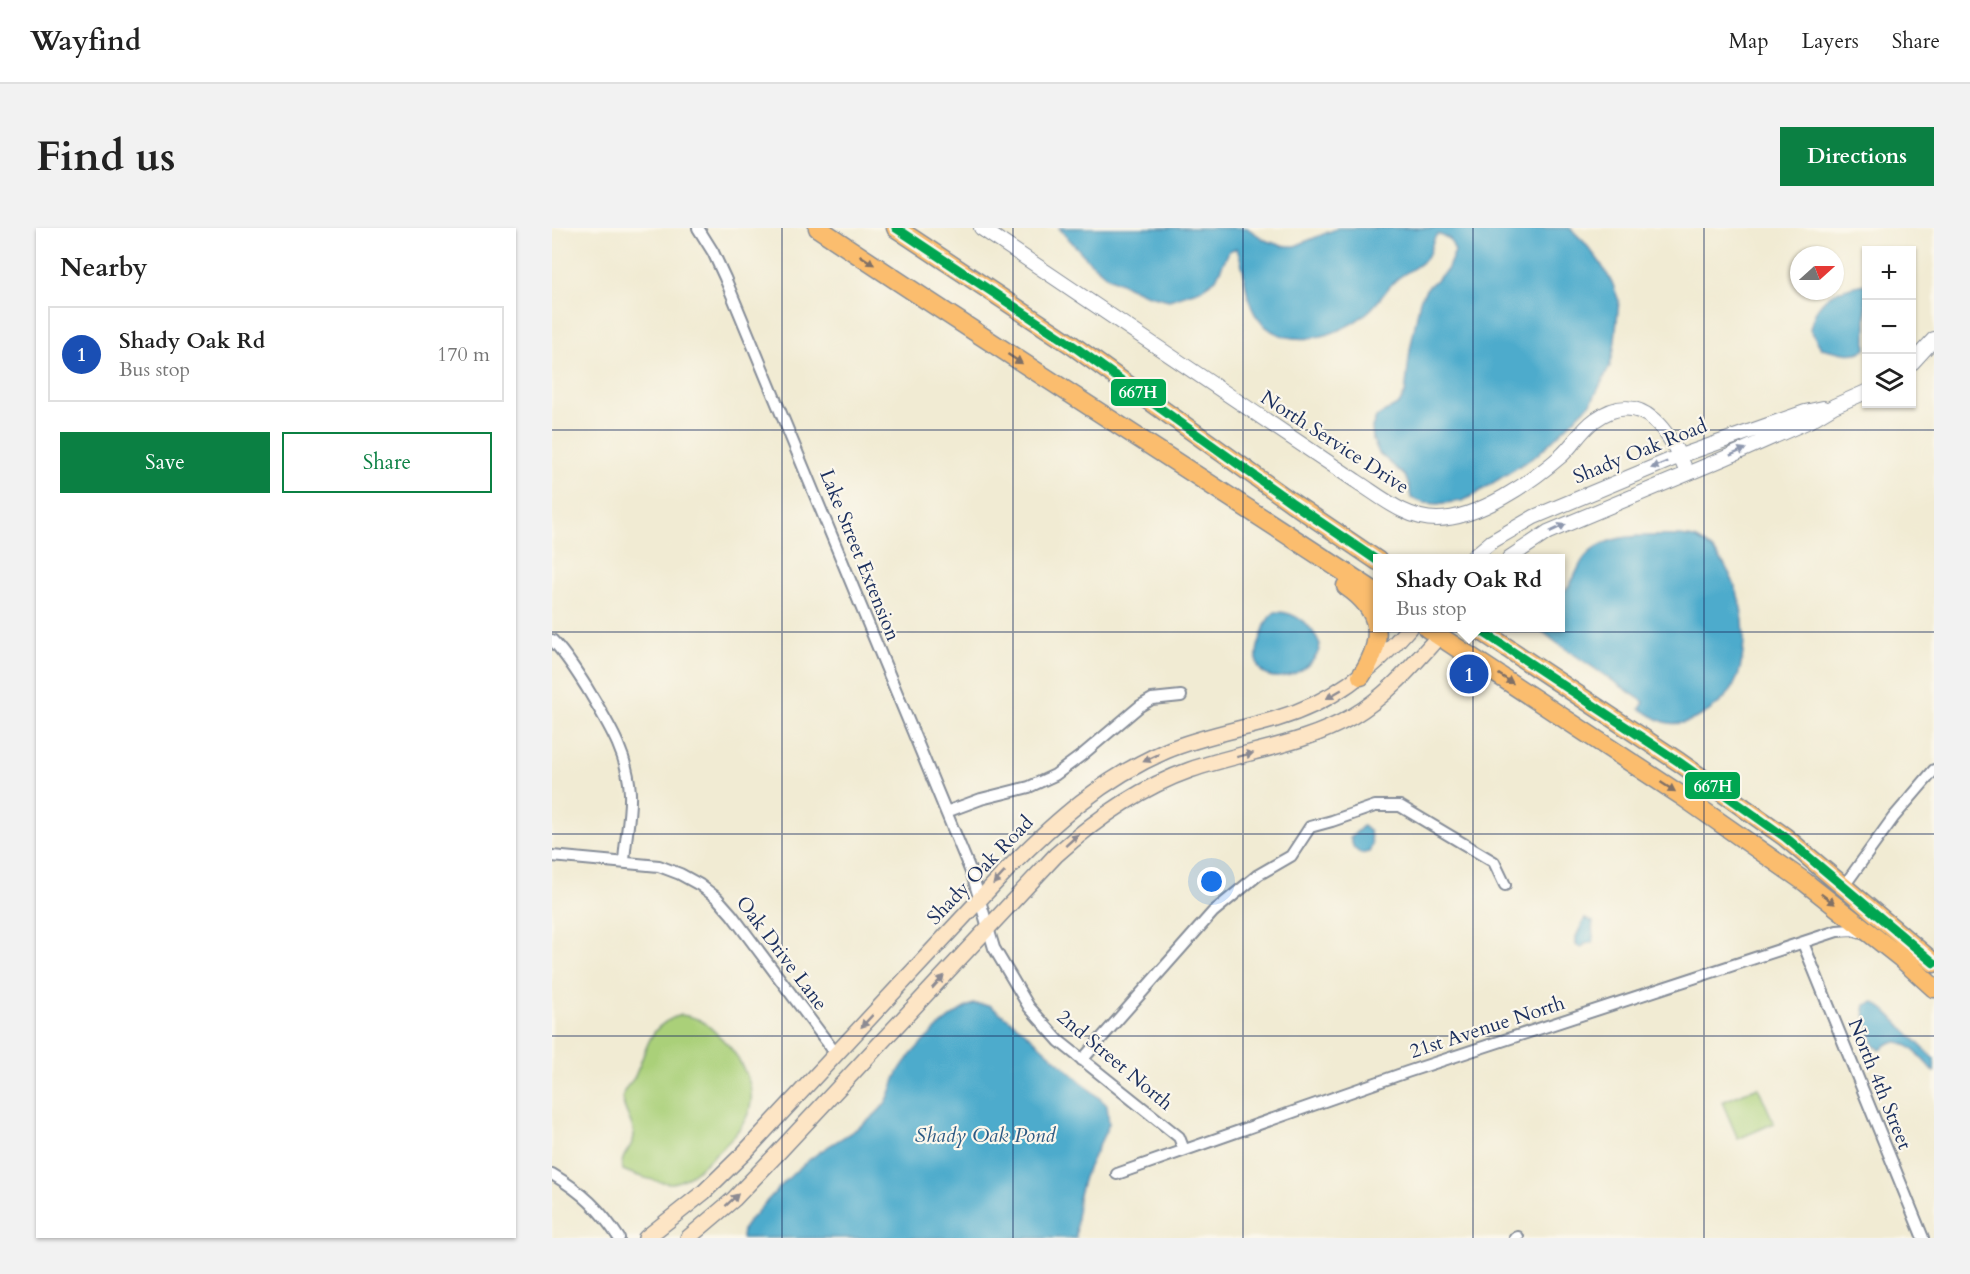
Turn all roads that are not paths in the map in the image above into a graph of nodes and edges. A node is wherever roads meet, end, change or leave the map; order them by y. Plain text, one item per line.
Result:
1 (698, 228) edge
2 (818, 228) edge
3 (896, 228) edge
4 (981, 228) edge
5 (1934, 339) edge
6 (1916, 358) edge
7 (1862, 394) edge
8 (1834, 406) junction
9 (1160, 451) junction
10 (1680, 456) junction
11 (1687, 473) junction
12 (1477, 554) edge
13 (1515, 554) edge
14 (1373, 558) edge
15 (1373, 591) edge
16 (1373, 615) edge
17 (1376, 632) edge
18 (1405, 632) edge
19 (1435, 632) edge
20 (1440, 632) edge
21 (1484, 632) edge
22 (552, 640) edge
23 (1361, 676) junction
24 (1181, 696) dead end
25 (1934, 770) edge
26 (946, 812) junction
27 (552, 856) edge
28 (624, 862) junction
29 (1505, 885) dead end
30 (1844, 886) junction
31 (981, 898) junction
32 (989, 927) junction
33 (1877, 939) junction
34 (1803, 943) junction
35 (1934, 963) edge
36 (1934, 988) edge
37 (836, 1054) junction
38 (1082, 1060) junction
39 (1184, 1150) junction
40 (552, 1174) edge
41 (1117, 1174) dead end
42 (619, 1238) edge
43 (646, 1238) edge
44 (688, 1238) edge
45 (1923, 1238) edge

1 - 26 street, Lake Street Extension
2 -> 9 highway
3 - 14 highway
4 - 10 street, North Service Drive
5 - 6 street
7 - 8 street, Shady Oak Road
8 - 10 street, Shady Oak Road
11 -> 8 street, Shady Oak Road
9 - 15 highway
9 - 16 highway
10 - 11 street, North Service Drive
10 -> 12 street, Shady Oak Road
13 -> 11 street, Shady Oak Road
17 - 23 highway
18 - 23 main road, Shady Oak Road
32 -> 19 main road
20 -> 33 highway
21 - 30 highway
22 - 28 street
23 -> 31 main road, Shady Oak Road
24 - 26 street
25 - 30 street
26 - 31 street, Lake Street Extension
27 - 28 street, Oak Drive Lane
28 - 37 street, Oak Drive Lane
29 - 38 street
30 - 35 highway
31 - 32 street, 2nd Street North
31 -> 37 main road, Shady Oak Road
32 - 38 street, 2nd Street North
44 -> 32 main road
33 - 34 street, 21st Avenue North
33 - 36 highway
34 - 39 street, 21st Avenue North
34 - 45 street, North 4th Street
37 - 43 main road, Shady Oak Road
38 - 39 street, 2nd Street North
39 - 41 street, 21st Avenue North
40 - 42 street

